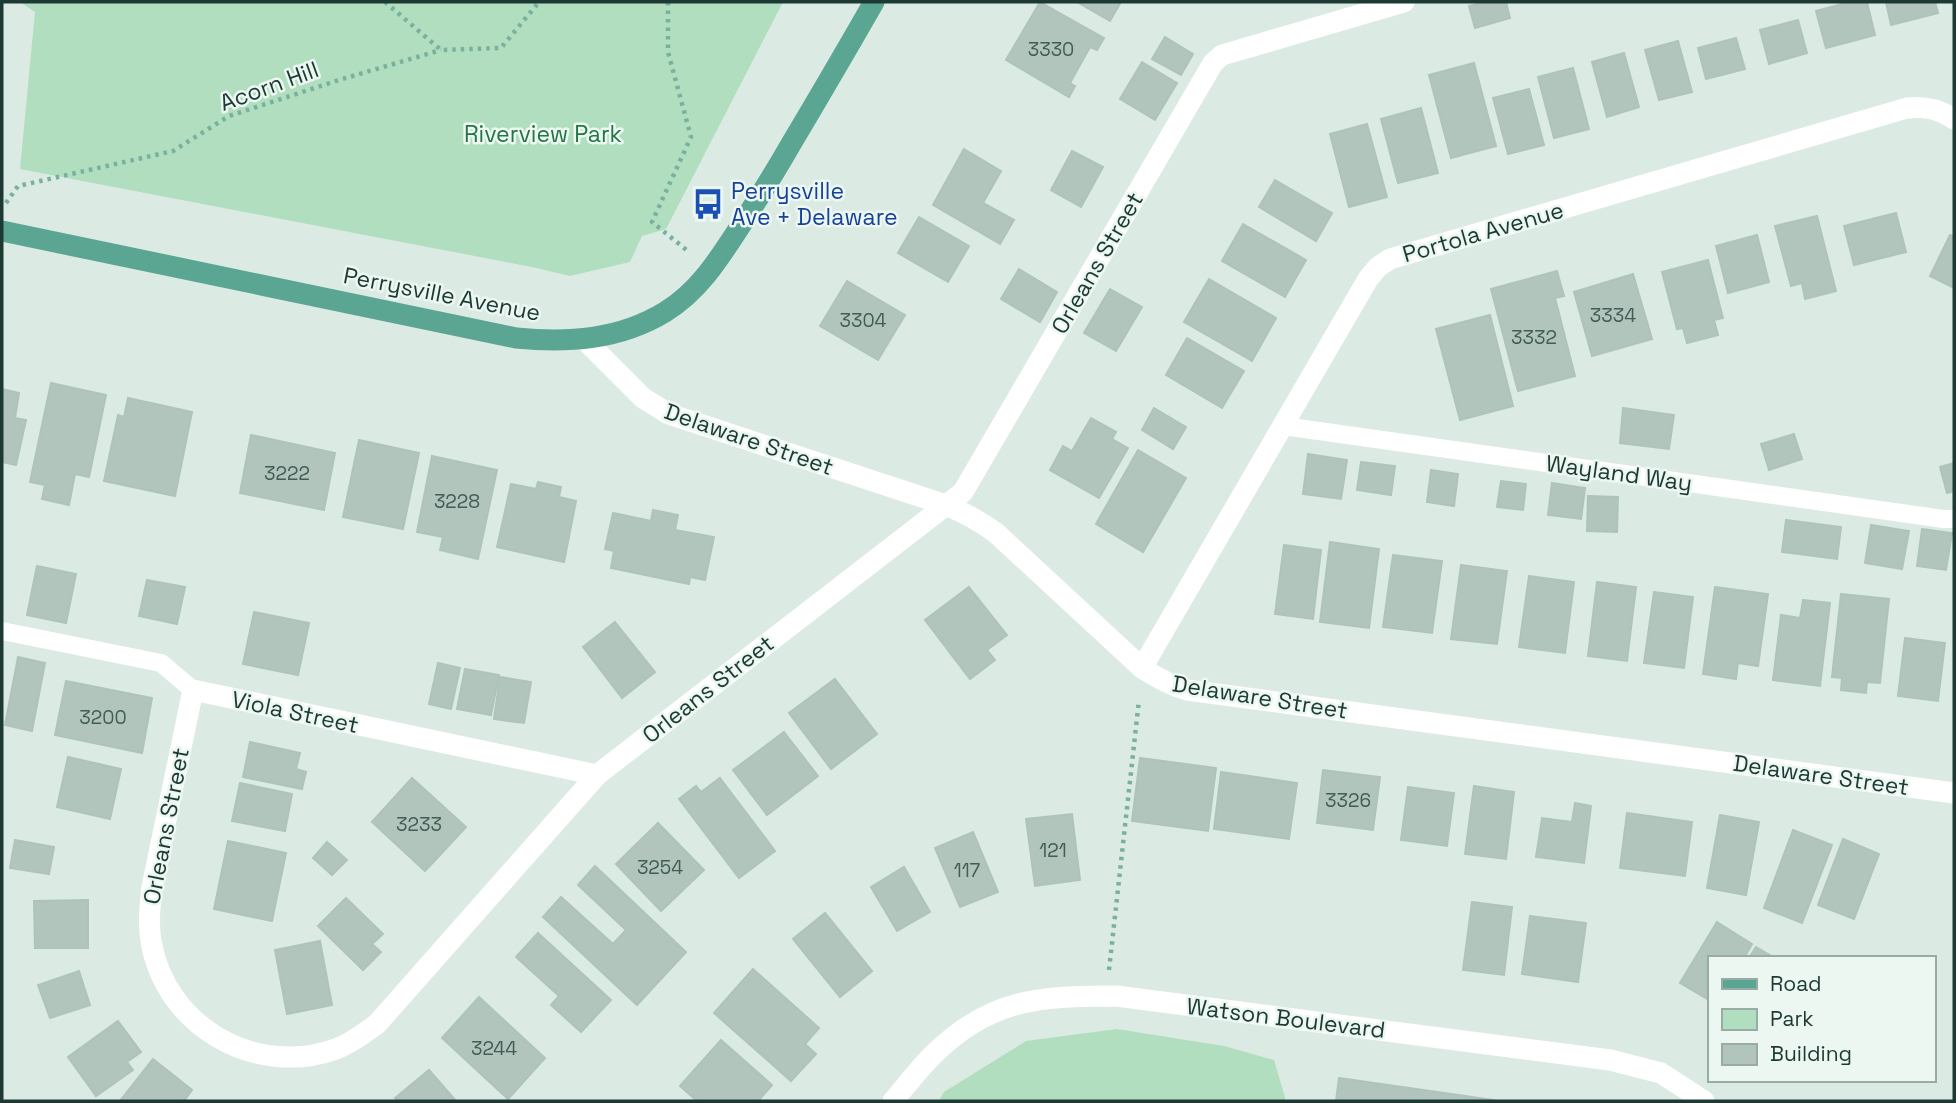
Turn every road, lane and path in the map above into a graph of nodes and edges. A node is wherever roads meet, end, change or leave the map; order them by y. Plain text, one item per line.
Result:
1 (385, 2) edge
2 (539, 2) edge
3 (668, 2) edge
4 (874, 2) edge
5 (1404, 2) edge
6 (441, 51) junction
7 (1954, 119) edge
8 (2, 208) edge
9 (2, 231) edge
10 (711, 271) junction
11 (584, 339) junction
12 (1283, 426) junction
13 (946, 505) junction
14 (1954, 519) edge
15 (2, 635) edge
16 (1142, 668) junction
17 (193, 690) junction
18 (597, 775) junction
19 (1954, 793) edge
20 (1107, 996) junction
21 (892, 1101) edge
22 (1704, 1101) edge

1 - 6 path
2 - 6 path, Acorn Hill
3 - 10 path
4 - 10 main road, Perrysville Avenue
5 - 13 street, Orleans Street
6 - 8 path, Acorn Hill
7 - 12 street, Portola Avenue
9 - 11 main road, Perrysville Avenue
10 - 11 main road, Perrysville Avenue
11 - 13 street, Delaware Street
12 - 14 lane, Wayland Way
12 - 16 street, Portola Avenue
13 - 16 street, Delaware Street
13 - 18 street, Orleans Street
15 - 17 lane, Viola Street
16 - 19 street, Delaware Street
16 - 20 path
17 - 18 street, Viola Street
17 - 18 street, Orleans Street
20 - 21 street, Watson Boulevard
20 - 22 street, Watson Boulevard

